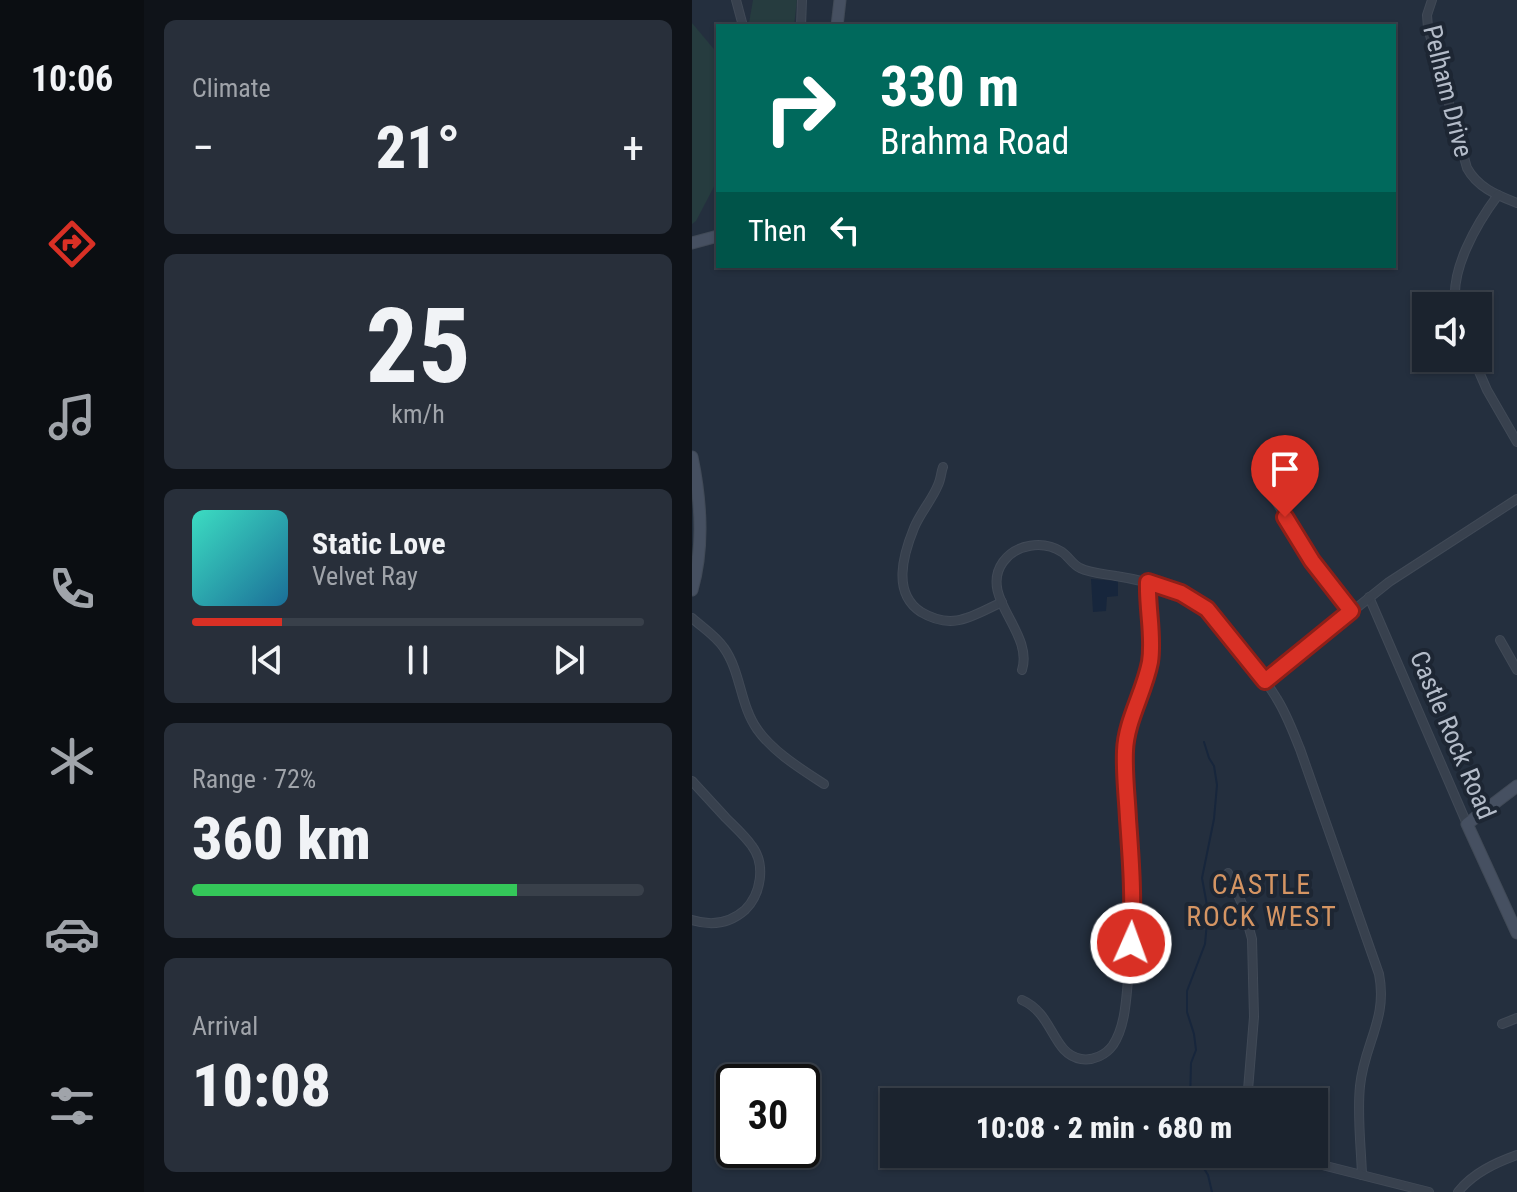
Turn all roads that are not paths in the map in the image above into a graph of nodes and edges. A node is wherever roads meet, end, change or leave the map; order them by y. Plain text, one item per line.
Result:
1 (736, 0) edge
2 (802, 0) edge
3 (840, 0) edge
4 (1429, 2) edge
5 (742, 24) edge
6 (801, 24) edge
7 (837, 24) edge
8 (1498, 195) junction
9 (1517, 203) edge
10 (716, 237) edge
11 (692, 243) edge
12 (1455, 292) edge
13 (1479, 372) edge
14 (1517, 442) edge
15 (692, 457) edge
16 (943, 467) dead end
17 (1517, 499) edge
18 (1276, 501) dead end
19 (1148, 582) junction
20 (692, 590) edge
21 (1369, 597) junction
22 (1002, 602) junction
23 (1351, 611) junction
24 (692, 618) edge
25 (1500, 640) dead end
26 (1022, 670) dead end
27 (1517, 670) edge
28 (1265, 681) junction
29 (692, 781) edge
30 (824, 784) dead end
31 (1517, 786) edge
32 (1467, 824) junction
33 (1228, 873) dead end
34 (692, 920) edge
35 (1517, 933) edge
36 (1022, 1000) dead end
37 (1517, 1018) edge
38 (1502, 1024) dead end
39 (1248, 1088) edge
40 (1517, 1155) edge
41 (1328, 1165) edge
42 (1362, 1175) junction
43 (1429, 1192) edge
44 (1458, 1192) edge

1 - 5 street
2 - 6 street
3 - 7 street
4 - 8 street, Pelham Drive
8 - 9 street, Pelham Drive
8 - 12 street
10 - 11 street
13 - 14 street
15 - 20 street
16 - 22 street
17 - 21 street
18 - 23 street
19 - 22 street
19 - 28 street
19 - 36 street
21 - 23 street
21 - 32 street, Castle Rock Road
22 - 26 street
23 - 28 street
24 - 30 street
25 - 27 street
28 - 42 street
29 - 34 street
31 - 32 street
32 - 35 street, Castle Rock Road
33 - 39 street
37 - 38 street
40 - 44 street
41 - 42 street
42 - 43 street

